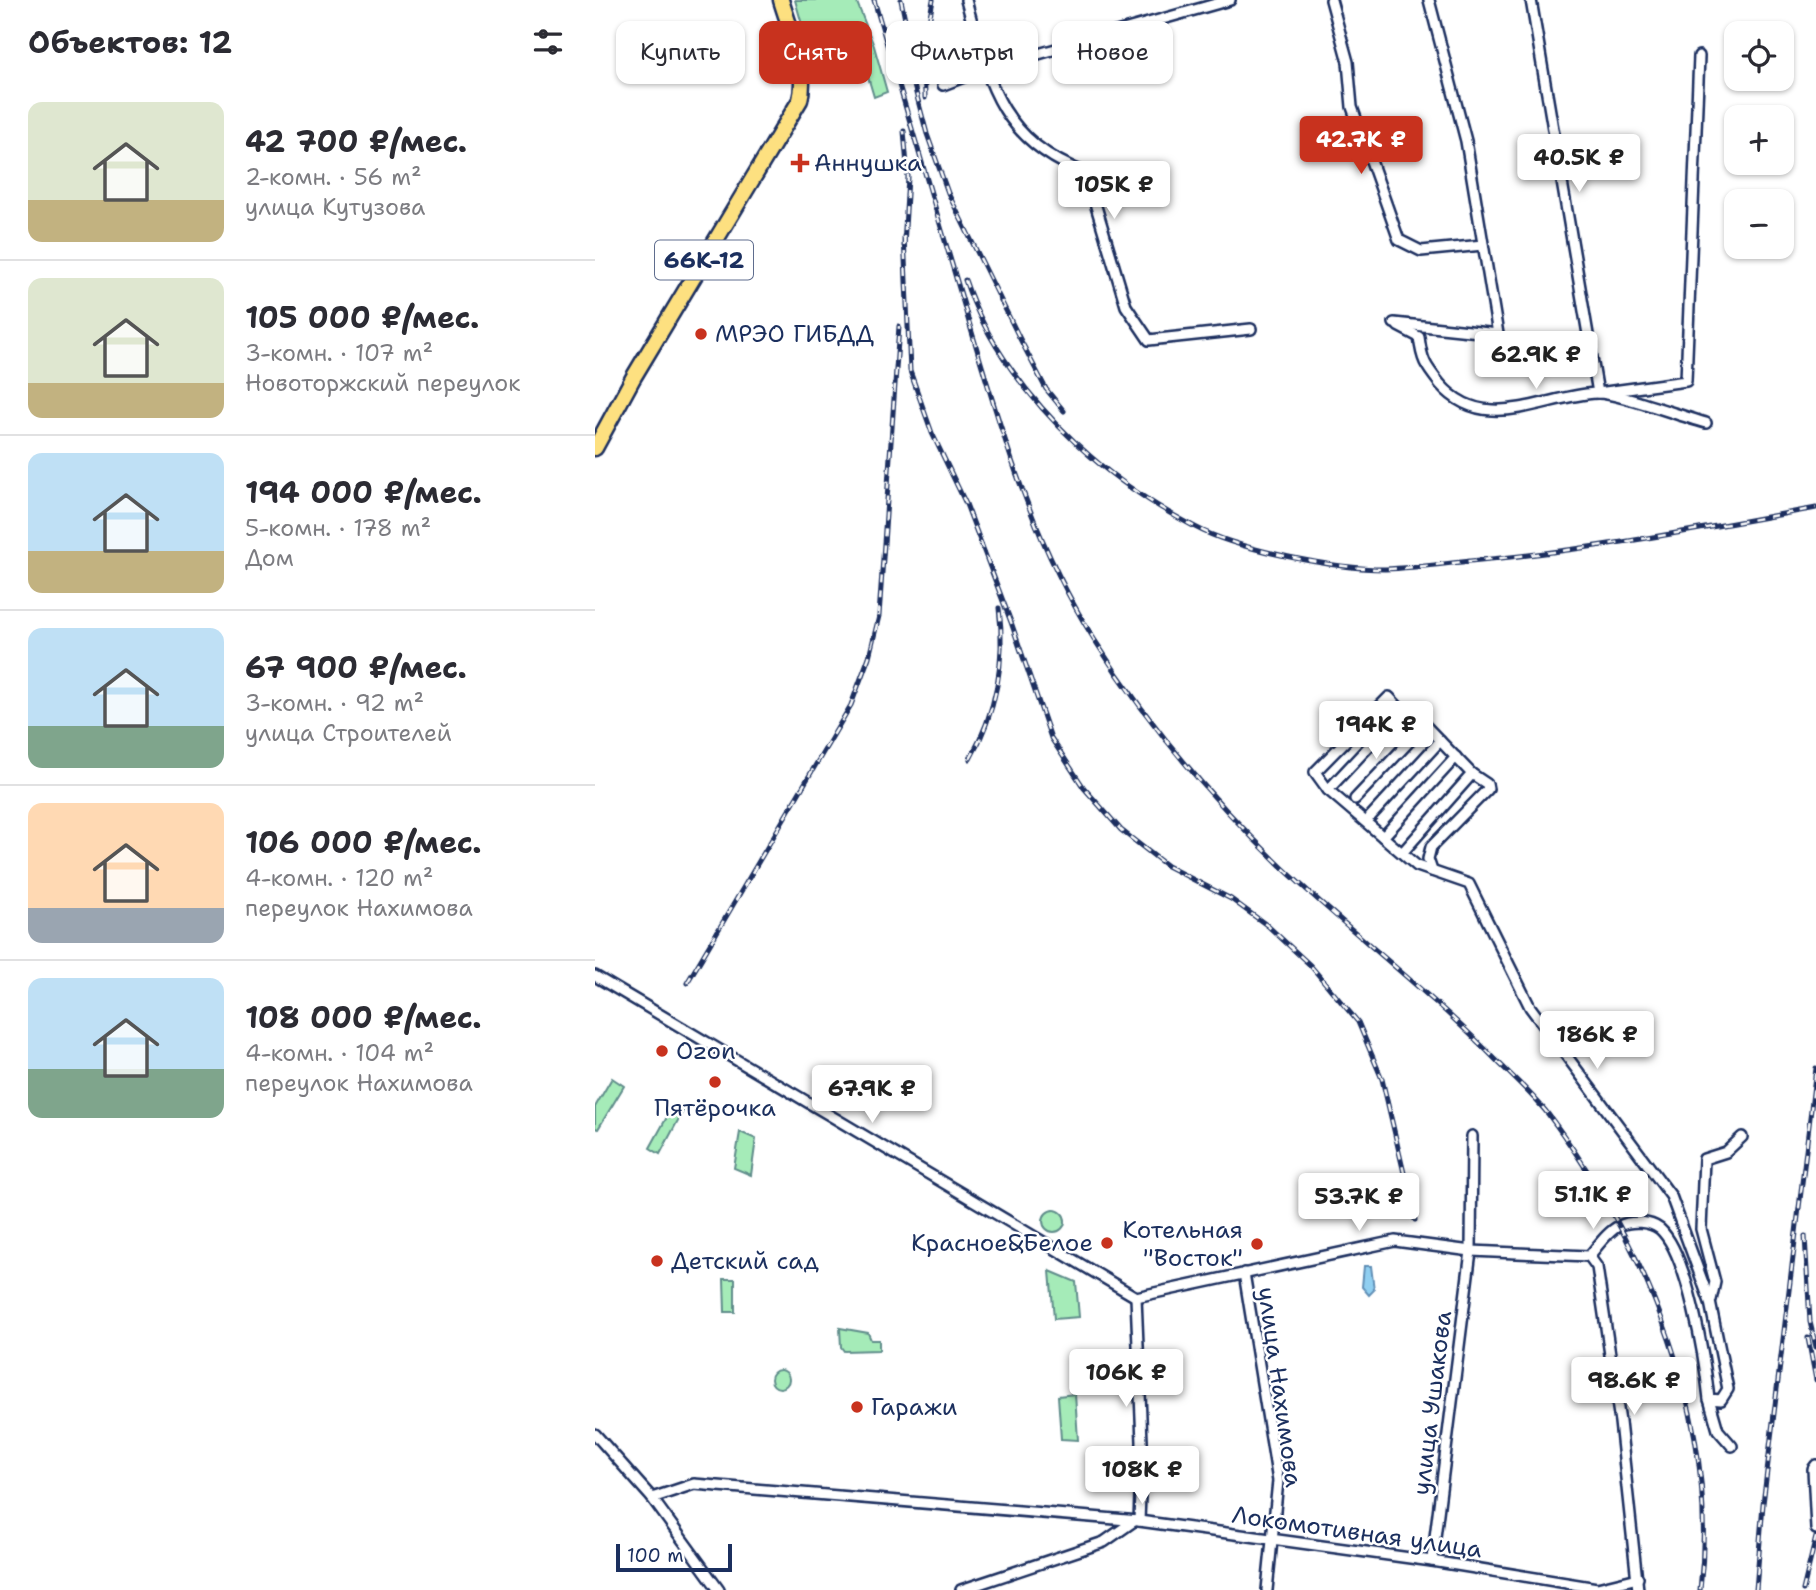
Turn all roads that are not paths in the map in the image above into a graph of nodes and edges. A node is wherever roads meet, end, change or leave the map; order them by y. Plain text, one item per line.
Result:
1 (781, 0) edge
2 (966, 0) edge
3 (1230, 0) edge
4 (1331, 0) edge
5 (1429, 0) edge
6 (1531, 0) edge
7 (1217, 2) edge
8 (972, 21) edge
9 (1038, 54) edge
10 (1699, 57) dead end
11 (991, 84) edge
12 (1483, 246) junction
13 (1251, 329) dead end
14 (1598, 393) junction
15 (1706, 423) dead end
16 (595, 448) edge
17 (1402, 711) junction
18 (1425, 724) junction
19 (1440, 741) junction
20 (1456, 757) junction
21 (1472, 774) junction
22 (1328, 790) junction
23 (1355, 799) dead end
24 (1370, 817) dead end
25 (1383, 837) junction
26 (1402, 853) junction
27 (1432, 871) junction
28 (595, 976) edge
29 (1472, 1136) dead end
30 (1742, 1138) dead end
31 (1471, 1251) junction
32 (1589, 1256) junction
33 (1244, 1273) junction
34 (1136, 1297) junction
35 (1710, 1301) junction
36 (1709, 1399) junction
37 (595, 1434) edge
38 (1732, 1446) dead end
39 (1816, 1465) edge
40 (652, 1497) junction
41 (1137, 1521) junction
42 (1816, 1529) edge
43 (1273, 1538) junction
44 (1432, 1560) junction
45 (1638, 1578) junction
46 (719, 1590) edge
47 (961, 1590) edge
48 (1267, 1590) edge
49 (1638, 1590) edge

1 - 16 main road, 66К-12
2 - 8 street
3 - 7 street
4 - 12 street
5 - 12 street
6 - 14 street
7 - 9 street
10 - 14 street
11 - 13 street
12 - 14 street
14 - 15 street
17 - 18 street
17 - 22 street
17 - 22 street
18 - 19 street
18 - 23 street
19 - 20 street
19 - 24 street
20 - 21 street
20 - 25 street
21 - 26 street
21 - 27 street
22 - 25 street
25 - 26 street
26 - 27 street
27 - 35 street
28 - 34 street
29 - 31 street, улица Ушакова
30 - 35 street
31 - 32 street
31 - 33 street
31 - 44 street, улица Ушакова
32 - 36 street
32 - 45 street
33 - 34 street
33 - 43 street, улица Нахимова
34 - 41 street
35 - 36 street
36 - 38 street
37 - 40 street
39 - 42 street
40 - 41 street, Локомотивная улица
40 - 46 street
41 - 43 street, Локомотивная улица
41 - 47 street
43 - 44 street, Локомотивная улица
43 - 48 street, улица Нахимова
44 - 45 street, Локомотивная улица
45 - 49 street

